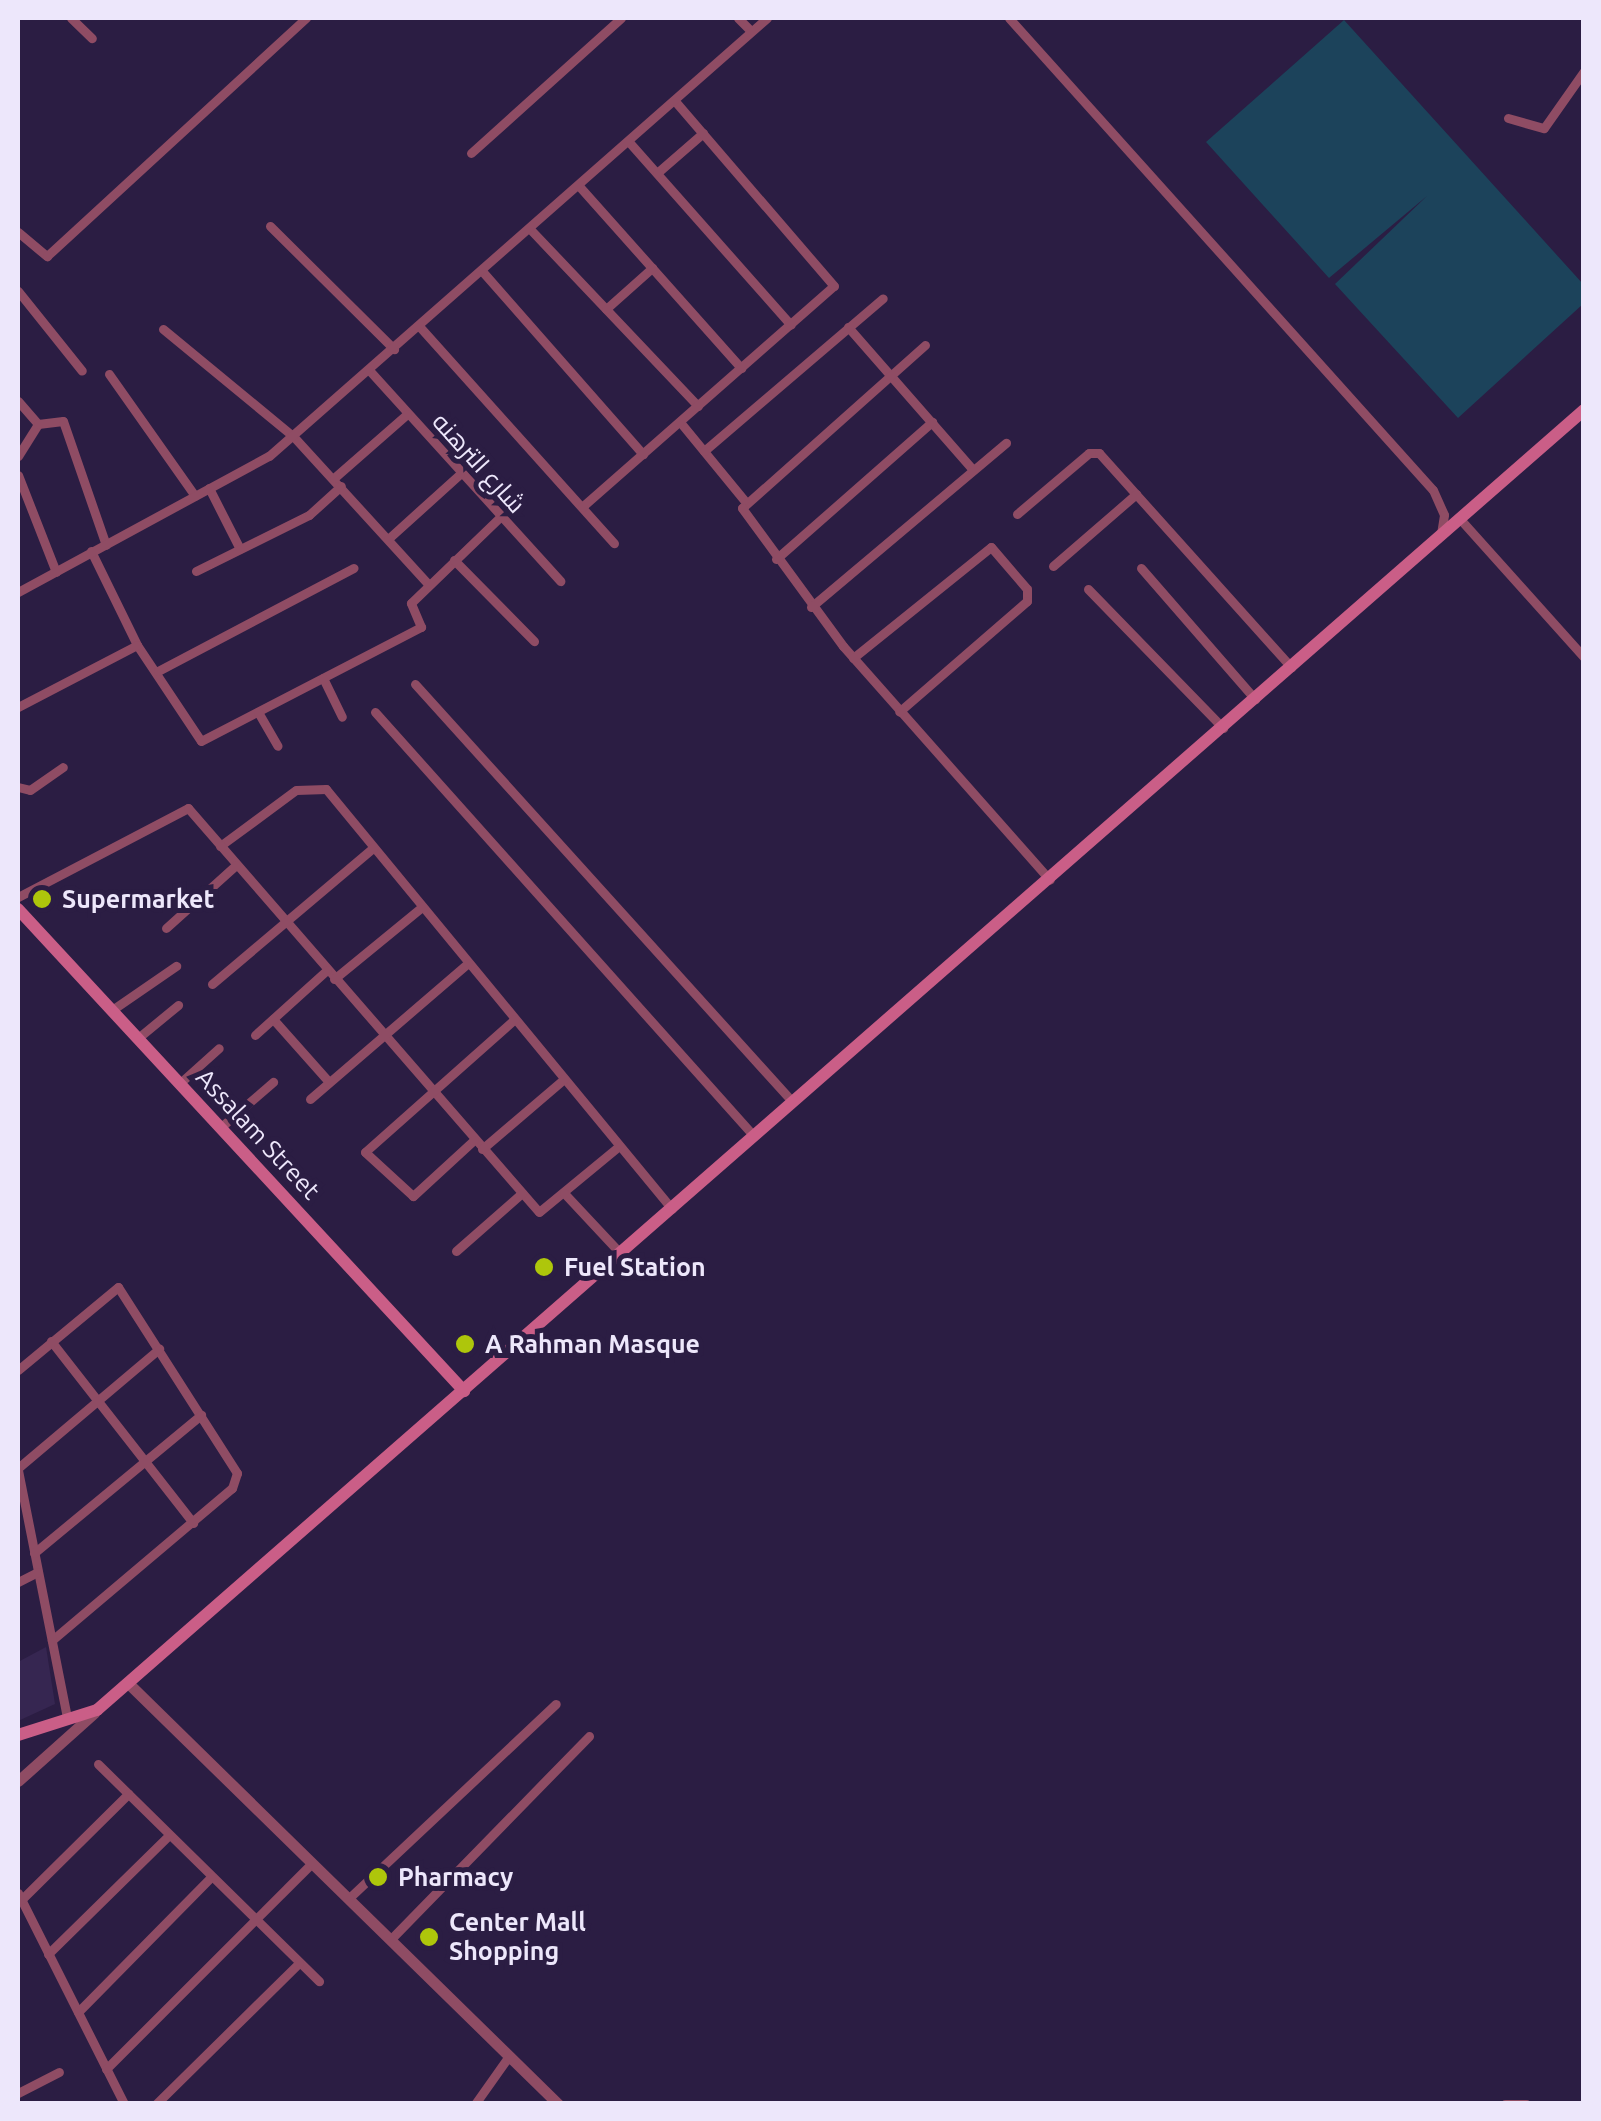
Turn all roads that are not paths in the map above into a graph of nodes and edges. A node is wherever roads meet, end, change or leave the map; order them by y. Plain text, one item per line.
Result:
1 (72, 18) edge
2 (306, 18) edge
3 (622, 18) edge
4 (738, 18) edge
5 (767, 18) edge
6 (1009, 18) edge
7 (751, 32) junction
8 (92, 38) dead end
9 (1584, 71) edge
10 (675, 101) junction
11 (1508, 118) dead end
12 (703, 133) junction
13 (629, 142) junction
14 (471, 153) dead end
15 (656, 173) junction
16 (579, 186) junction
17 (270, 226) dead end
18 (530, 229) junction
19 (18, 232) edge
20 (652, 268) junction
21 (482, 272) junction
22 (18, 292) edge
23 (883, 298) dead end
24 (606, 309) junction
25 (791, 325) junction
26 (420, 326) junction
27 (848, 327) junction
28 (163, 328) dead end
29 (924, 345) dead end
30 (394, 349) junction
31 (742, 368) junction
32 (369, 370) junction
33 (82, 371) dead end
34 (109, 374) dead end
35 (890, 375) junction
36 (18, 400) edge
37 (698, 406) junction
38 (1584, 410) edge
39 (407, 414) junction
40 (680, 422) junction
41 (932, 422) junction
42 (38, 424) junction
43 (293, 436) junction
44 (1006, 443) dead end
45 (704, 451) junction
46 (642, 454) junction
47 (18, 456) edge
48 (973, 470) junction
49 (460, 474) junction
50 (18, 475) edge
51 (338, 482) junction
52 (208, 488) junction
53 (1136, 494) junction
54 (194, 496) junction
55 (744, 500) junction
56 (582, 507) junction
57 (1016, 514) dead end
58 (500, 517) junction
59 (1460, 519) junction
60 (1441, 535) junction
61 (388, 539) junction
62 (614, 543) dead end
63 (106, 546) junction
64 (240, 549) junction
65 (91, 552) junction
66 (454, 560) junction
67 (776, 560) junction
68 (1052, 566) dead end
69 (353, 568) dead end
70 (1141, 568) dead end
71 (56, 572) junction
72 (196, 572) dead end
73 (560, 581) dead end
74 (428, 584) junction
75 (1088, 589) dead end
76 (18, 592) edge
77 (811, 607) junction
78 (534, 641) dead end
79 (137, 645) junction
80 (1584, 657) edge
81 (853, 658) junction
82 (1291, 668) junction
83 (158, 671) junction
84 (323, 678) junction
85 (415, 684) dead end
86 (1256, 699) junction
87 (18, 707) edge
88 (258, 712) junction
89 (376, 712) dead end
90 (899, 712) junction
91 (342, 717) dead end
92 (1223, 728) junction
93 (278, 746) dead end
94 (63, 767) dead end
95 (18, 787) edge
96 (220, 846) junction
97 (373, 848) junction
98 (236, 865) junction
99 (1050, 880) junction
100 (18, 896) edge
101 (422, 906) junction
102 (18, 909) edge
103 (284, 921) junction
104 (166, 928) dead end
105 (468, 963) junction
106 (176, 966) dead end
107 (330, 974) junction
108 (212, 984) dead end
109 (178, 1005) dead end
110 (112, 1010) junction
111 (273, 1019) junction
112 (515, 1020) junction
113 (255, 1035) dead end
114 (382, 1035) junction
115 (138, 1038) junction
116 (219, 1048) dead end
117 (564, 1079) junction
118 (180, 1082) junction
119 (273, 1082) dead end
120 (330, 1082) junction
121 (430, 1091) junction
122 (790, 1099) junction
123 (310, 1100) dead end
124 (222, 1127) junction
125 (753, 1135) junction
126 (474, 1140) junction
127 (619, 1146) junction
128 (482, 1149) junction
129 (522, 1193) junction
130 (564, 1193) junction
131 (672, 1209) junction
132 (456, 1251) dead end
133 (621, 1254) junction
134 (51, 1340) junction
135 (159, 1349) junction
136 (18, 1370) edge
137 (464, 1392) junction
138 (96, 1402) junction
139 (201, 1416) junction
140 (143, 1463) junction
141 (18, 1469) edge
142 (22, 1518) edge
143 (193, 1523) junction
144 (34, 1553) junction
145 (38, 1572) junction
146 (18, 1582) edge
147 (52, 1640) junction
148 (128, 1683) junction
149 (556, 1704) dead end
150 (97, 1710) junction
151 (67, 1717) junction
152 (18, 1735) edge
153 (590, 1736) dead end
154 (98, 1764) dead end
155 (18, 1781) edge
156 (128, 1794) junction
157 (169, 1834) junction
158 (312, 1863) junction
159 (211, 1876) junction
160 (19, 1897) edge
161 (348, 1899) junction
162 (256, 1919) junction
163 (390, 1940) junction
164 (48, 1954) junction
165 (299, 1963) junction
166 (319, 1981) dead end
167 (78, 2012) junction
168 (509, 2056) junction
169 (106, 2068) junction
170 (59, 2072) dead end
171 (18, 2093) edge
172 (124, 2104) edge
173 (156, 2104) edge
174 (475, 2104) edge
175 (558, 2104) edge
176 (1506, 2104) edge
177 (1526, 2104) edge

1 - 8 street
2 - 19 street
3 - 14 street
4 - 7 street
5 - 7 street
6 - 60 street
7 - 10 street
9 - 11 street
10 - 12 street
10 - 13 street
12 - 15 street
12 - 25 street
13 - 15 street
13 - 16 street
15 - 25 street
16 - 18 street
16 - 20 street
17 - 30 street
18 - 21 street
18 - 24 street
20 - 24 street
20 - 31 street
21 - 26 street
21 - 46 street
22 - 33 street
23 - 27 street
24 - 37 street
25 - 31 street
26 - 30 street
26 - 56 street
27 - 35 street
27 - 45 street
28 - 43 street
29 - 35 street
30 - 32 street
31 - 37 street
32 - 39 street, شارع الترهنه
32 - 43 street
34 - 54 street
35 - 41 street
35 - 55 street
36 - 42 street
37 - 40 street
38 - 59 main road
39 - 49 street, شارع الترهنه
39 - 51 street
40 - 45 street
40 - 46 street
41 - 48 street
41 - 67 street
42 - 47 street
42 - 63 street
43 - 51 street
43 - 52 street
44 - 48 street
45 - 55 street
46 - 56 street
48 - 77 street
49 - 58 street, شارع الترهنه
49 - 61 street
50 - 71 street
51 - 61 street
51 - 64 street
52 - 54 street
52 - 64 street
53 - 57 street
53 - 68 street
53 - 82 street
54 - 63 street
55 - 67 street
56 - 62 street
58 - 66 street
58 - 73 street, شارع الترهنه
59 - 60 main road
59 - 80 street
60 - 82 main road
61 - 74 street
63 - 65 street
64 - 72 street
65 - 71 street
65 - 79 street
66 - 74 street
66 - 78 street
67 - 77 street
69 - 83 street
70 - 86 street
71 - 76 street
74 - 84 street
75 - 92 street
77 - 81 street
79 - 83 street
79 - 87 street
81 - 90 street
81 - 90 street
82 - 86 main road
83 - 88 street
84 - 88 street
84 - 91 street
85 - 122 street
86 - 92 main road
88 - 93 street
89 - 125 street
90 - 99 street
92 - 99 main road
94 - 95 street
96 - 97 street
96 - 98 street
96 - 100 street
97 - 101 street
97 - 103 street
98 - 103 street
98 - 104 street
99 - 122 main road
101 - 105 street
101 - 107 street
102 - 110 main road, Assalam Street
103 - 107 street
103 - 108 street
105 - 112 street
105 - 114 street
106 - 110 street
107 - 111 street
107 - 114 street
109 - 115 street
110 - 115 main road, Assalam Street
111 - 113 street
111 - 120 street
112 - 117 street
112 - 121 street
114 - 120 street
114 - 121 street
115 - 118 main road, Assalam Street
116 - 118 street
117 - 127 street
117 - 128 street
118 - 124 main road, Assalam Street
119 - 124 street
120 - 123 street
121 - 126 street
121 - 126 street
122 - 125 main road
124 - 137 main road, Assalam Street
125 - 131 main road
126 - 128 street
127 - 130 street
127 - 131 street
128 - 129 street
129 - 130 street
129 - 132 street
130 - 133 street
131 - 133 main road
133 - 137 main road
134 - 135 street
134 - 136 street
134 - 138 street
135 - 138 street
135 - 139 street
137 - 148 main road
138 - 140 street
138 - 141 street
139 - 140 street
139 - 143 street
140 - 143 street
140 - 144 street
141 - 142 street
142 - 144 street
143 - 147 street
144 - 145 street
145 - 146 street
145 - 147 street
147 - 151 street
148 - 150 main road
148 - 158 street
149 - 161 street
150 - 151 main road
150 - 155 street
151 - 152 main road
153 - 163 street
154 - 156 street
156 - 157 street
156 - 160 street
157 - 159 street
157 - 164 street
158 - 161 street
158 - 162 street
159 - 162 street
159 - 167 street
160 - 164 street
161 - 163 street
162 - 165 street
162 - 169 street
163 - 168 street
164 - 167 street
165 - 166 street
165 - 173 street
167 - 169 street
168 - 174 street
168 - 175 street
169 - 172 street
170 - 171 street
176 - 177 street

